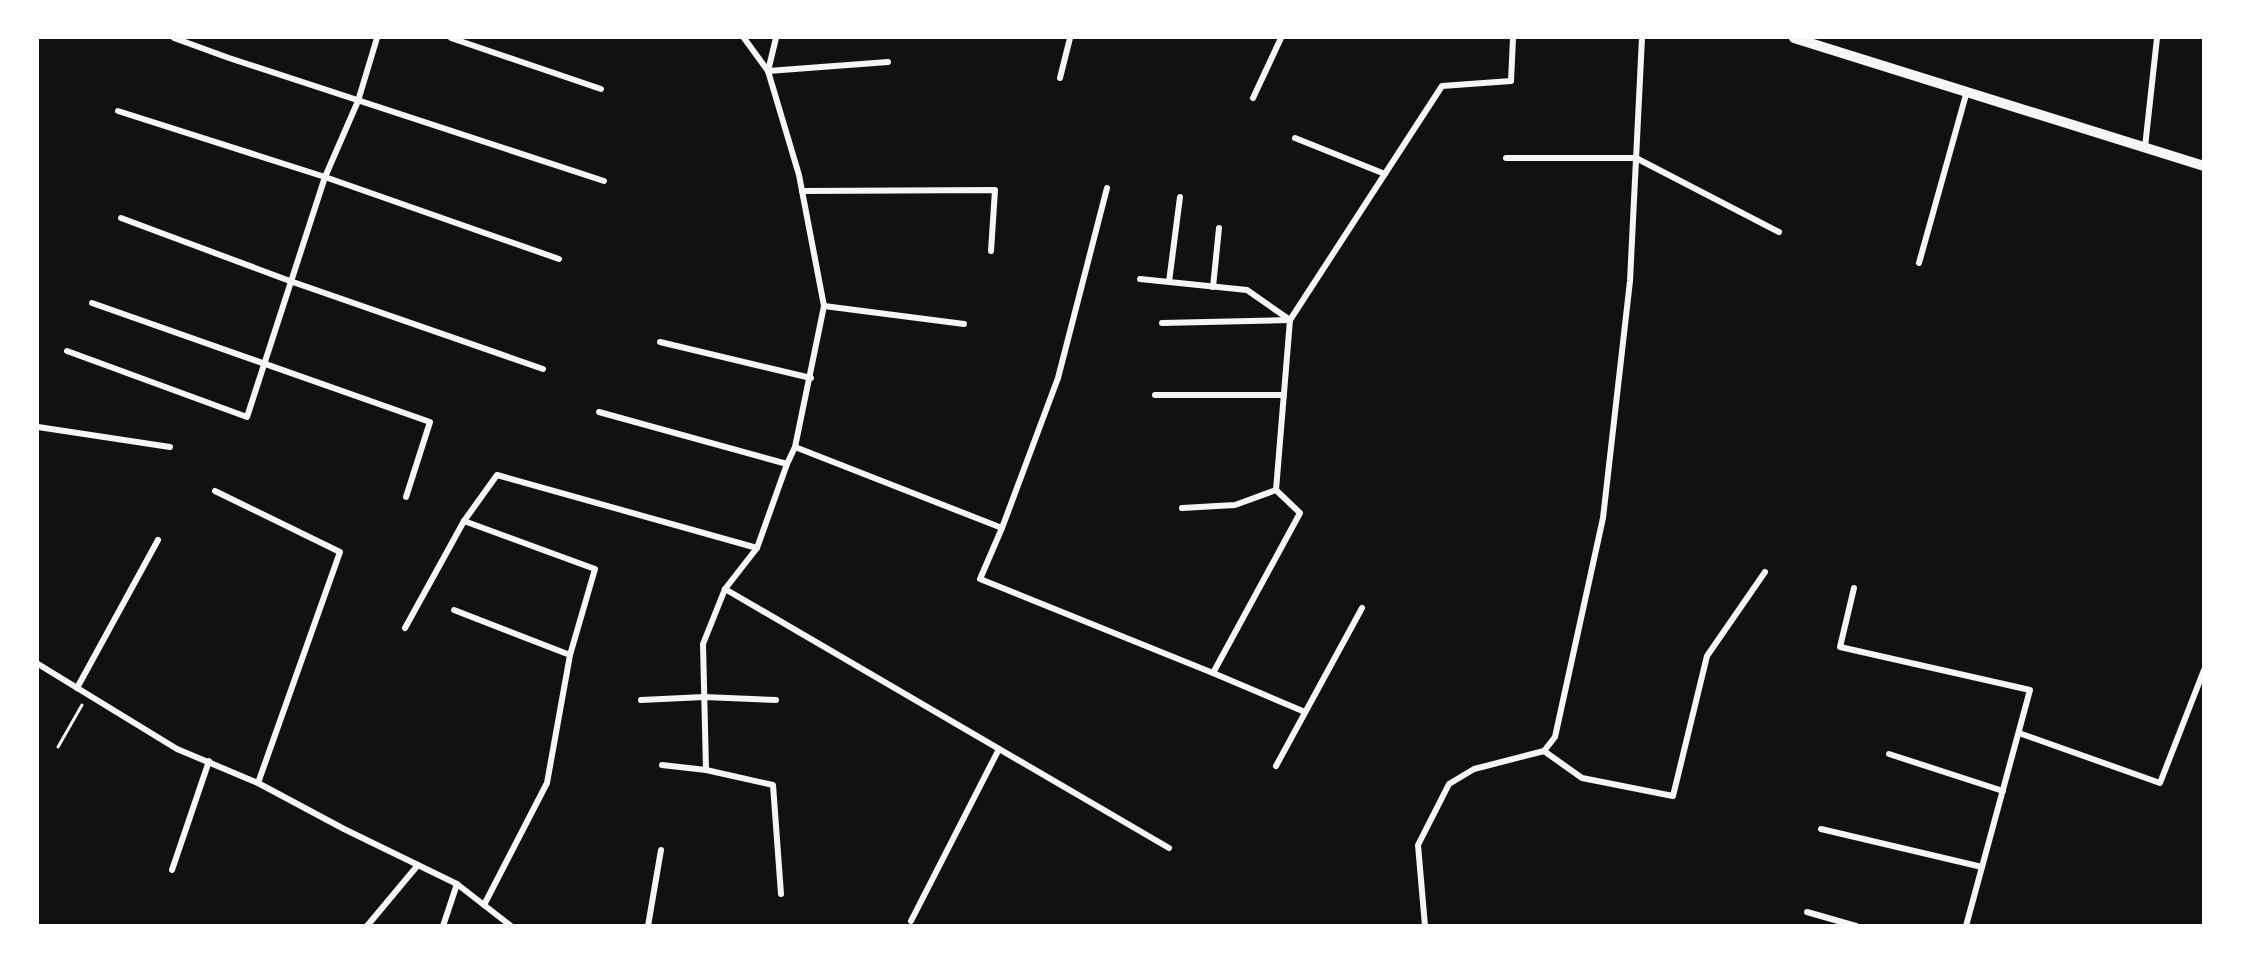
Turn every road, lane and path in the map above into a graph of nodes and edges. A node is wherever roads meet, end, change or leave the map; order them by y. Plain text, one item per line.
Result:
1 (174, 38) edge
2 (377, 38) edge
3 (451, 38) edge
4 (744, 38) edge
5 (776, 38) edge
6 (1070, 38) edge
7 (1281, 38) edge
8 (1513, 38) edge
9 (1642, 38) edge
10 (1797, 38) edge
11 (2157, 38) edge
12 (888, 62) dead end
13 (768, 71) junction
14 (1060, 78) dead end
15 (601, 89) dead end
16 (1966, 91) junction
17 (1253, 98) dead end
18 (358, 101) junction
19 (118, 111) dead end
20 (1295, 138) dead end
21 (2145, 147) junction
22 (1506, 158) dead end
23 (1636, 158) junction
24 (2204, 166) edge
25 (1385, 174) junction
26 (325, 177) junction
27 (604, 181) dead end
28 (1107, 188) dead end
29 (802, 191) junction
30 (1180, 197) dead end
31 (121, 218) dead end
32 (1219, 228) dead end
33 (1779, 232) dead end
34 (991, 251) dead end
35 (559, 259) dead end
36 (1919, 263) dead end
37 (1140, 279) dead end
38 (290, 281) junction
39 (1169, 282) junction
40 (1212, 287) junction
41 (92, 303) dead end
42 (824, 306) junction
43 (1290, 320) junction
44 (1162, 323) dead end
45 (964, 324) dead end
46 (660, 342) dead end
47 (67, 351) dead end
48 (264, 364) junction
49 (543, 369) dead end
50 (811, 378) junction
51 (1155, 395) dead end
52 (1284, 395) junction
53 (598, 412) dead end
54 (38, 427) edge
55 (170, 447) dead end
56 (795, 447) junction
57 (787, 464) junction
58 (1276, 490) junction
59 (215, 491) dead end
60 (406, 497) dead end
61 (1182, 508) dead end
62 (464, 521) junction
63 (1002, 528) junction
64 (158, 540) dead end
65 (756, 548) junction
66 (1765, 572) dead end
67 (1854, 588) dead end
68 (724, 589) junction
69 (1362, 608) dead end
70 (454, 610) dead end
71 (405, 628) dead end
72 (570, 655) junction
73 (38, 664) edge
74 (2204, 670) edge
75 (1213, 673) junction
76 (78, 688) junction
77 (89, 694) junction
78 (704, 697) junction
79 (641, 700) dead end
80 (776, 700) dead end
81 (1305, 712) junction
82 (2019, 734) junction
83 (58, 747) dead end
84 (999, 749) junction
85 (1544, 751) junction
86 (1889, 754) dead end
87 (209, 761) junction
88 (662, 765) dead end
89 (1276, 766) dead end
90 (706, 770) junction
91 (258, 783) junction
92 (2003, 791) junction
93 (1821, 828) dead end
94 (1168, 848) dead end
95 (662, 850) dead end
96 (418, 865) junction
97 (1982, 867) junction
98 (172, 870) dead end
99 (457, 884) junction
100 (781, 894) dead end
101 (484, 905) junction
102 (1807, 912) dead end
103 (911, 921) dead end
104 (367, 926) edge
105 (442, 926) edge
106 (511, 926) edge
107 (648, 926) edge
108 (1425, 926) edge
109 (1856, 926) edge
110 (1966, 926) edge

1 - 18 street
2 - 18 street
3 - 15 street
4 - 13 street
5 - 13 street
6 - 14 street
7 - 17 street
8 - 25 street
9 - 23 street
10 - 16 street
11 - 21 street
12 - 13 street
13 - 29 street
16 - 21 street
16 - 36 street
18 - 26 street
18 - 27 street
19 - 26 street
20 - 25 street
21 - 24 street
22 - 23 street
23 - 33 street
23 - 85 street
25 - 43 street
26 - 35 street
26 - 38 street
28 - 63 street
29 - 34 street
29 - 42 street
30 - 39 street
31 - 38 street
32 - 40 street
37 - 39 street
38 - 48 street
38 - 49 street
39 - 40 street
40 - 43 street
41 - 48 street
42 - 45 street
42 - 50 street
43 - 44 street
43 - 52 street
46 - 50 street
47 - 48 street
48 - 60 street
50 - 56 street
51 - 52 street
52 - 58 street
53 - 57 street
54 - 55 street
56 - 57 street
56 - 63 street
57 - 65 street
58 - 61 street
58 - 75 street
59 - 91 street
62 - 65 street
62 - 71 street
62 - 72 street
63 - 75 street
64 - 76 street
65 - 68 street
66 - 85 street
67 - 82 street
68 - 78 street
68 - 84 street
69 - 81 street
70 - 72 street
72 - 101 street
73 - 76 street
74 - 82 street
75 - 81 street
76 - 77 street
77 - 83 path
77 - 87 street
78 - 79 street
78 - 80 street
78 - 90 street
81 - 89 street
82 - 92 street
84 - 94 street
84 - 103 street
85 - 108 street
86 - 92 street
87 - 91 street
87 - 98 street
88 - 90 street
90 - 100 street
91 - 96 street
92 - 97 street
93 - 97 street
95 - 107 street
96 - 99 street
96 - 104 street
97 - 110 street
99 - 101 street
99 - 105 street
101 - 106 street
102 - 109 street

